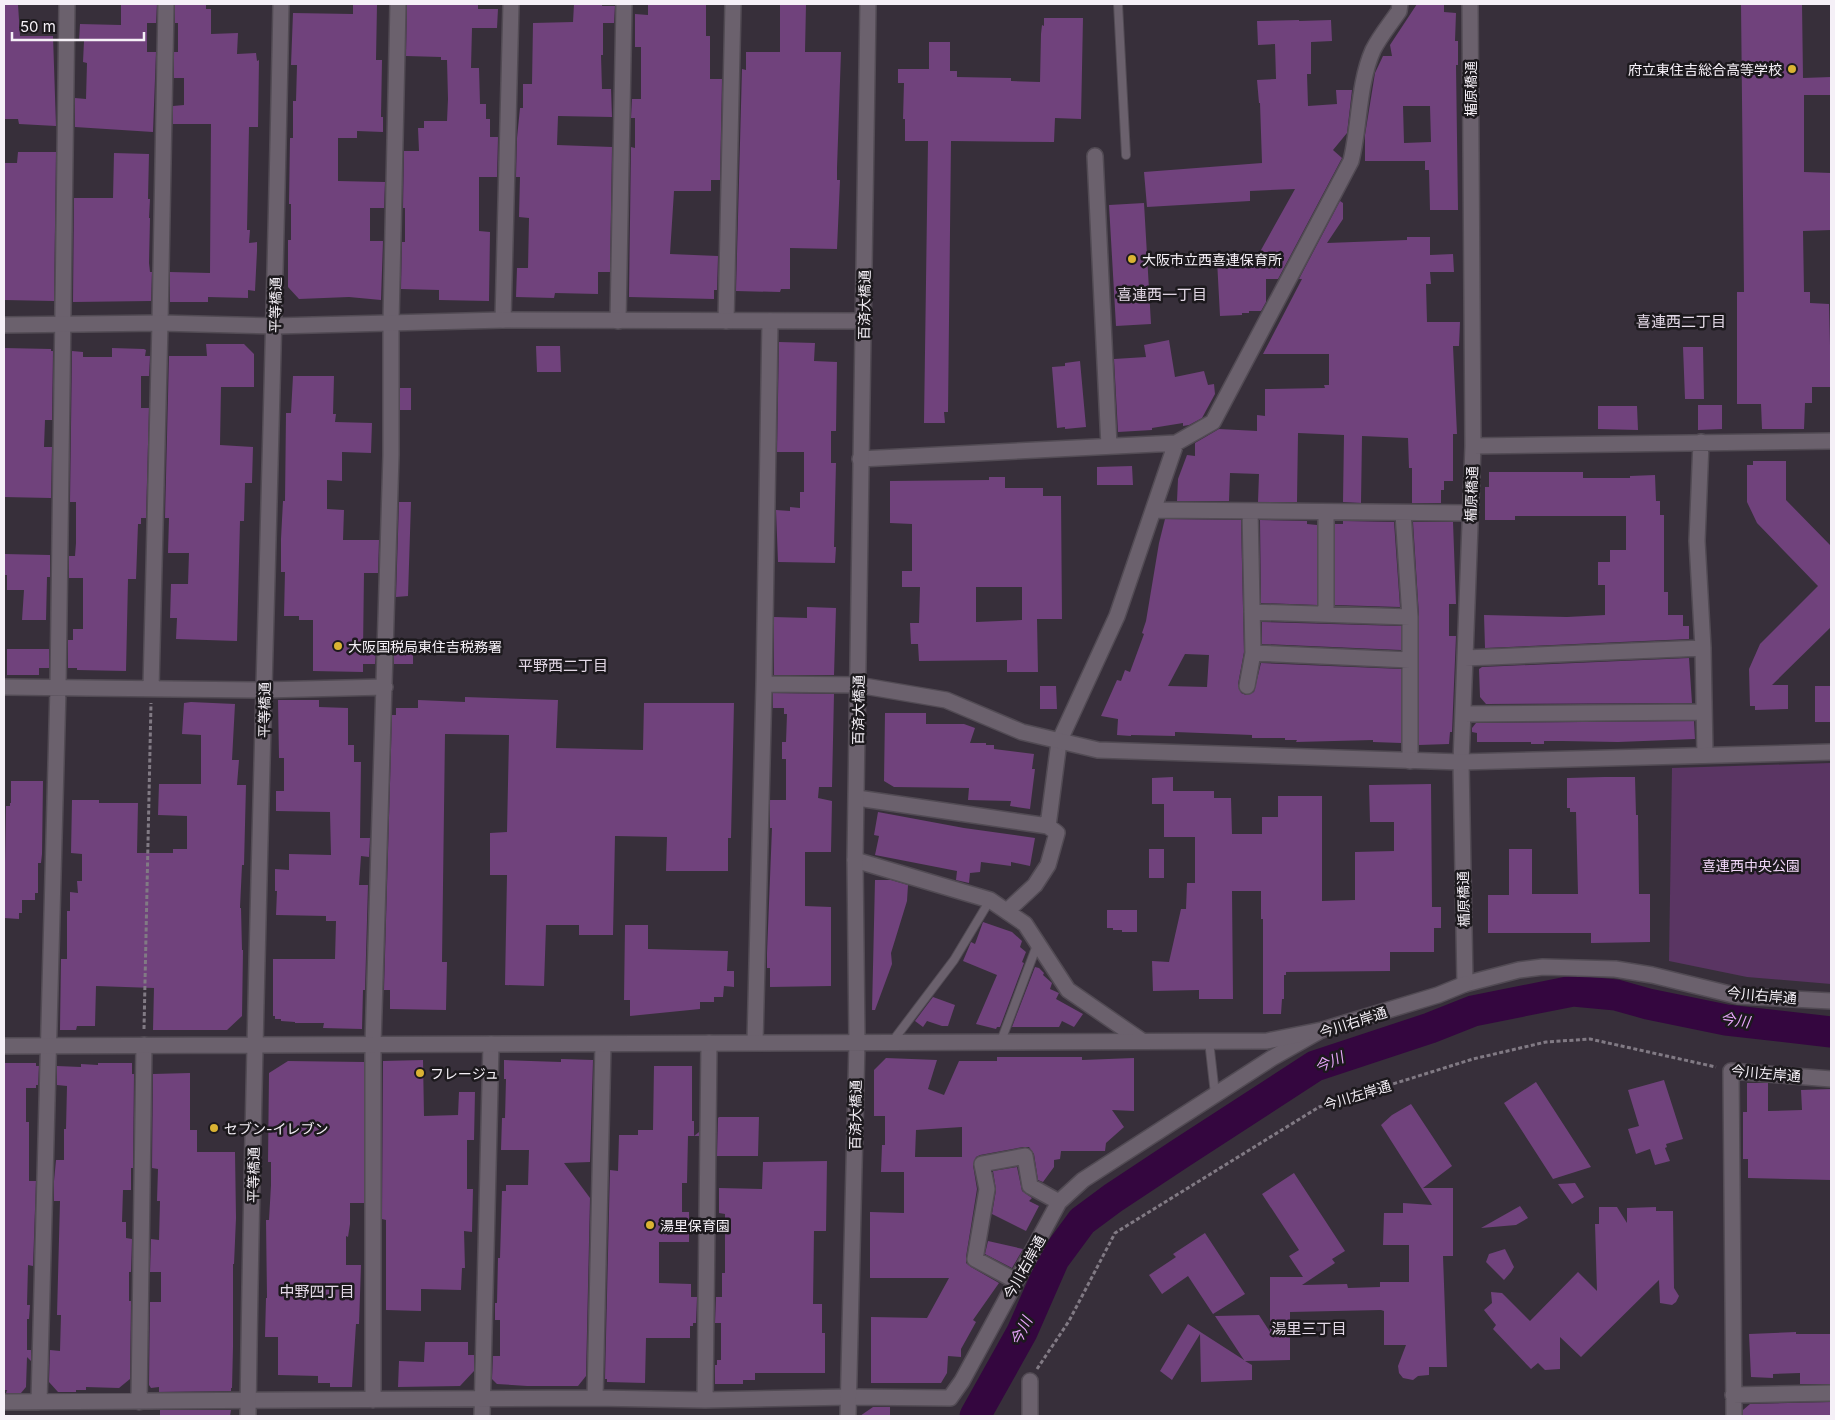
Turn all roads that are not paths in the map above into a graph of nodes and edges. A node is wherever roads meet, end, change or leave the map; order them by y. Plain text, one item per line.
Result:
1 (67, 4) edge
2 (166, 4) edge
3 (281, 4) edge
4 (398, 4) edge
5 (511, 4) edge
6 (624, 4) edge
7 (733, 4) edge
8 (868, 4) edge
9 (1118, 4) edge
10 (1400, 4) edge
11 (1470, 4) edge
12 (1126, 155) dead end
13 (1095, 156) dead end
14 (504, 320) junction
15 (618, 321) junction
16 (726, 321) junction
17 (770, 321) junction
18 (864, 321) junction
19 (391, 322) junction
20 (160, 323) junction
21 (63, 324) junction
22 (4, 325) edge
23 (275, 326) junction
24 (1831, 441) edge
25 (1701, 442) junction
26 (1176, 443) junction
27 (1110, 446) junction
28 (1473, 446) junction
29 (860, 459) junction
30 (1154, 510) junction
31 (1250, 511) junction
32 (1326, 512) junction
33 (1403, 512) junction
34 (1470, 513) junction
35 (1252, 612) junction
36 (1326, 614) junction
37 (1410, 617) junction
38 (1703, 648) junction
39 (1253, 653) junction
40 (1465, 658) junction
41 (1410, 660) junction
42 (764, 684) junction
43 (858, 685) junction
44 (1247, 686) dead end
45 (4, 687) edge
46 (385, 687) junction
47 (58, 688) junction
48 (151, 688) junction
49 (264, 690) junction
50 (1704, 712) junction
51 (1463, 714) junction
52 (1059, 742) junction
53 (1831, 752) edge
54 (1705, 755) junction
55 (1410, 761) junction
56 (1462, 762) junction
57 (857, 798) junction
58 (1048, 826) junction
59 (855, 860) junction
60 (990, 900) junction
61 (1007, 912) junction
62 (1038, 944) junction
63 (1465, 984) junction
64 (1831, 1001) edge
65 (1322, 1030) junction
66 (1001, 1041) junction
67 (1142, 1041) junction
68 (1209, 1041) junction
69 (756, 1042) junction
70 (892, 1042) junction
71 (709, 1043) junction
72 (857, 1043) junction
73 (256, 1044) junction
74 (374, 1044) junction
75 (491, 1044) junction
76 (602, 1044) junction
77 (144, 1045) junction
78 (4, 1046) edge
79 (48, 1046) junction
80 (1831, 1079) edge
81 (1215, 1094) junction
82 (1059, 1202) junction
83 (1016, 1281) junction
84 (1030, 1381) road end
85 (1831, 1393) edge
86 (1734, 1396) junction
87 (849, 1397) junction
88 (595, 1398) junction
89 (482, 1399) junction
90 (373, 1400) junction
91 (705, 1400) junction
92 (4, 1402) edge
93 (39, 1402) junction
94 (138, 1402) junction
95 (248, 1409) edge
96 (482, 1416) edge
97 (848, 1416) edge
98 (1030, 1416) edge
99 (1734, 1416) edge

1 - 21 street
2 - 20 street
3 - 23 street, 平等橋通
4 - 19 street
5 - 14 street
6 - 15 street
7 - 16 street
8 - 18 street, 百済大橋通
9 - 12 lane
10 - 26 street
11 - 28 street, 楯原橋通
13 - 27 street
14 - 15 street
14 - 19 street
15 - 16 street
16 - 17 street
17 - 18 street
17 - 42 street
18 - 29 street, 百済大橋通
19 - 23 street
19 - 46 street
20 - 21 street
20 - 23 street
20 - 48 street
21 - 22 street
21 - 47 street
23 - 49 street, 平等橋通
24 - 25 street
25 - 28 street
25 - 38 street
26 - 27 street
26 - 30 street
27 - 29 street
28 - 34 street, 楯原橋通
29 - 43 street, 百済大橋通
30 - 31 street
30 - 52 street
31 - 32 street
31 - 35 street
32 - 33 street
32 - 36 street
33 - 34 street
33 - 37 street
34 - 40 street, 楯原橋通
35 - 36 street
35 - 39 street
36 - 37 street
37 - 41 street
38 - 40 street
38 - 50 street
39 - 41 street
39 - 44 street
40 - 51 street, 楯原橋通
41 - 55 street
42 - 43 street
42 - 69 street
43 - 52 street
43 - 57 street, 百済大橋通
45 - 47 street
46 - 49 street
46 - 74 street
47 - 48 street
47 - 79 street
48 - 49 street
49 - 73 street, 平等橋通
50 - 51 street
50 - 54 street
51 - 56 street, 楯原橋通
52 - 55 street
52 - 58 street
53 - 54 street
54 - 56 street
55 - 56 street
56 - 63 street, 楯原橋通
57 - 58 street
57 - 59 street, 百済大橋通
58 - 61 street
59 - 60 street
59 - 72 street, 百済大橋通
60 - 61 street
60 - 70 lane
61 - 62 street
62 - 66 lane
62 - 67 street
63 - 64 street, 今川右岸通
63 - 65 street, 今川右岸通
65 - 68 street
65 - 81 street, 今川右岸通
66 - 67 street
66 - 70 street
67 - 68 street
68 - 81 lane
69 - 71 street
69 - 72 street
70 - 72 street
71 - 76 street
71 - 91 street
72 - 87 street, 百済大橋通
73 - 74 street
73 - 77 street
73 - 95 street, 平等橋通
74 - 75 street
74 - 90 street
75 - 76 street
75 - 89 street
76 - 88 street
77 - 79 street
77 - 94 street
78 - 79 street
79 - 93 street
80 - 86 street, 今川左岸通
81 - 82 street, 今川右岸通
82 - 83 street, 今川右岸通
82 - 83 street
83 - 87 street, 今川右岸通
84 - 98 street
85 - 86 street
86 - 99 street
87 - 91 street
87 - 97 street, 百済大橋通
88 - 89 street
88 - 91 street
89 - 90 street
89 - 96 street
90 - 95 street
92 - 93 street
93 - 94 street
94 - 95 street

